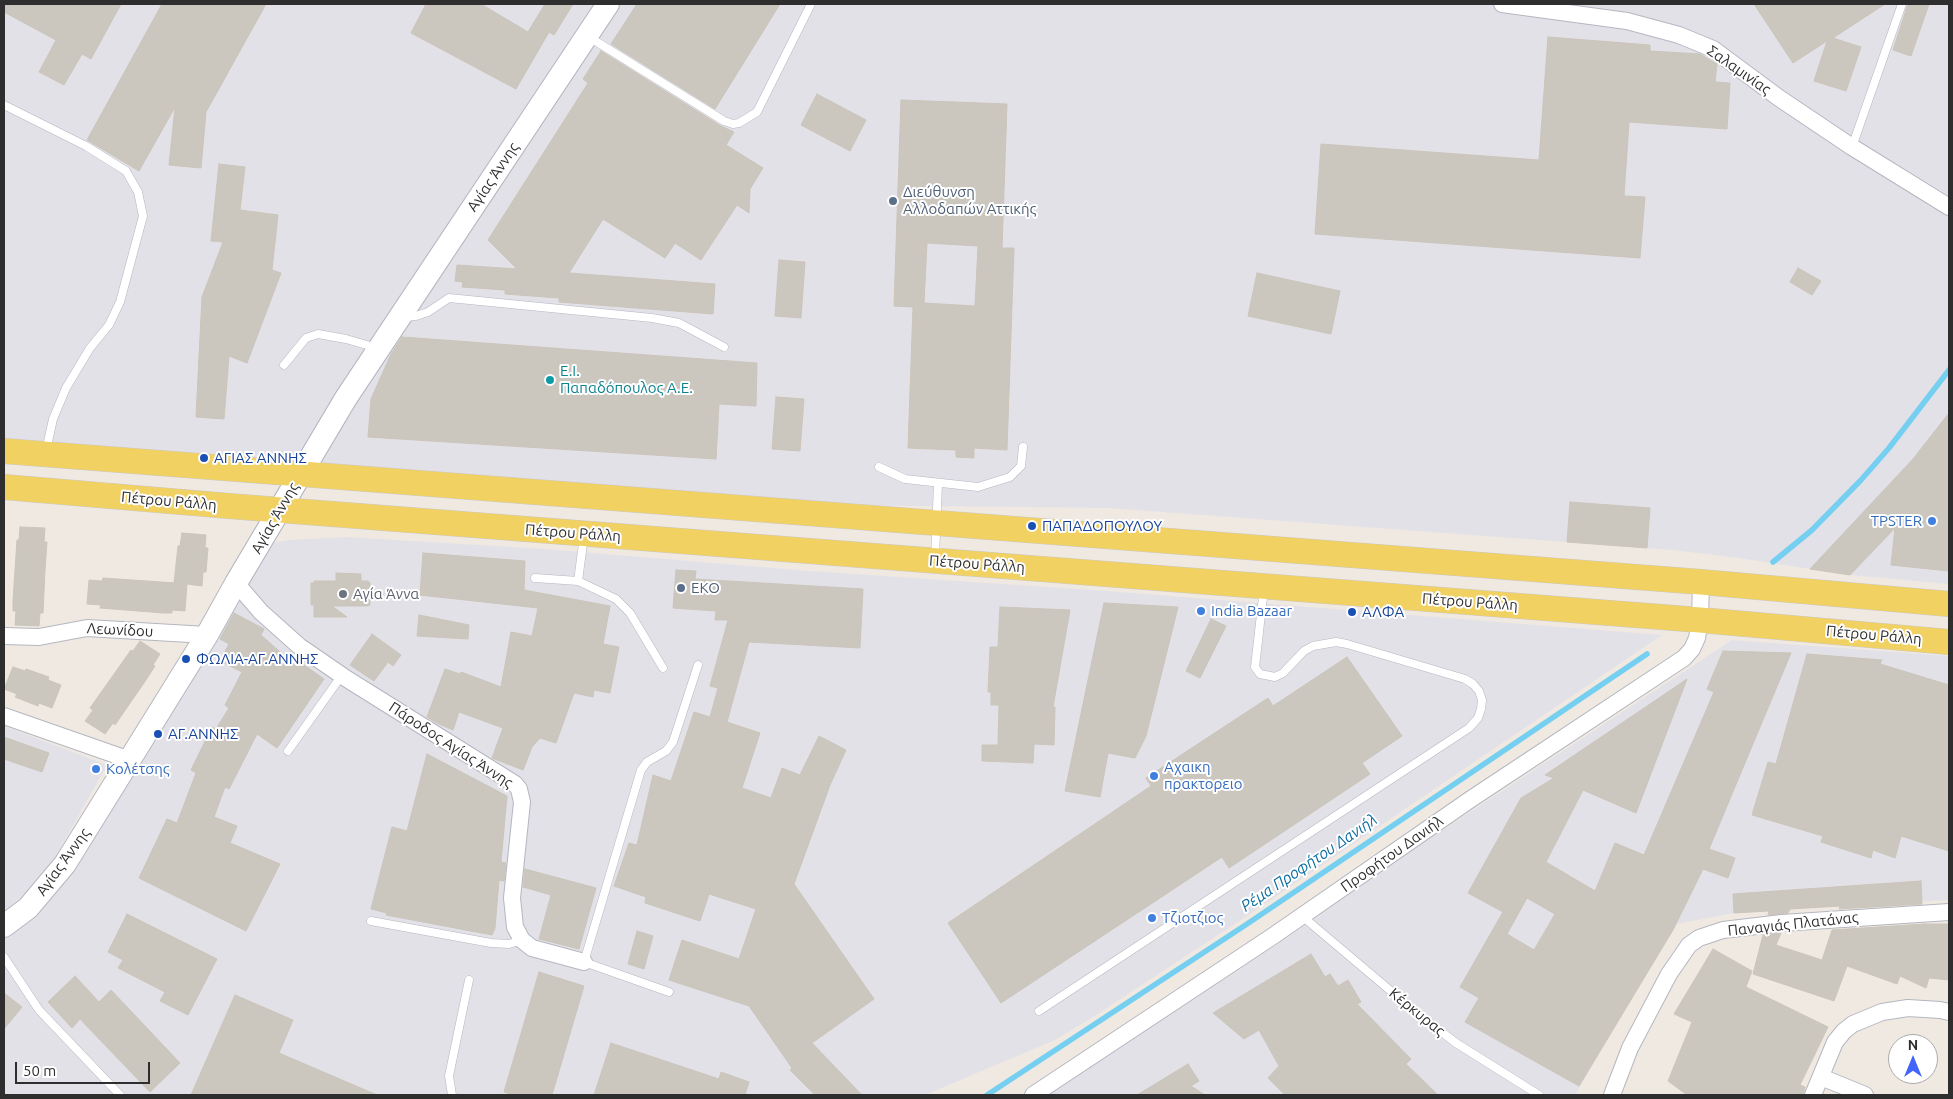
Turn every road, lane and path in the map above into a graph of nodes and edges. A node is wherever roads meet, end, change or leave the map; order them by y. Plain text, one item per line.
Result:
1 (608, 4) edge
2 (810, 4) edge
3 (1502, 4) edge
4 (1902, 4) edge
5 (587, 36) junction
6 (4, 106) edge
7 (1852, 147) junction
8 (1949, 207) edge
9 (400, 317) junction
10 (724, 347) dead end
11 (378, 349) junction
12 (284, 365) dead end
13 (1023, 447) dead end
14 (4, 451) edge
15 (46, 454) junction
16 (879, 467) dead end
17 (301, 473) junction
18 (938, 483) junction
19 (4, 487) edge
20 (279, 510) junction
21 (936, 523) junction
22 (584, 534) junction
23 (935, 560) junction
24 (535, 578) dead end
25 (578, 581) junction
26 (1701, 582) junction
27 (236, 583) junction
28 (1264, 586) junction
29 (1949, 604) edge
30 (1700, 620) junction
31 (4, 636) edge
32 (207, 636) junction
33 (1949, 642) edge
34 (698, 665) dead end
35 (662, 668) dead end
36 (342, 675) junction
37 (4, 716) edge
38 (288, 751) dead end
39 (130, 760) junction
40 (1949, 912) edge
41 (1302, 916) junction
42 (371, 921) dead end
43 (4, 926) edge
44 (522, 940) junction
45 (4, 957) edge
46 (584, 962) junction
47 (469, 980) dead end
48 (669, 992) dead end
49 (1039, 1011) dead end
50 (1949, 1012) edge
51 (1820, 1077) junction
52 (120, 1095) edge
53 (452, 1095) edge
54 (1033, 1095) edge
55 (1540, 1095) edge
56 (1612, 1095) edge
57 (1813, 1095) edge
58 (1865, 1095) edge

1 - 5 street, Αγίας Άννης
2 - 5 lane
3 - 7 street, Σαλαμινίας
4 - 7 lane
5 - 9 street, Αγίας Άννης
6 - 15 lane
7 - 8 street, Σαλαμινίας
9 - 10 lane
9 - 11 street, Αγίας Άννης
11 - 12 lane
11 - 17 street, Αγίας Άννης
13 - 18 lane
14 - 15 main road
15 - 17 main road
16 - 18 lane
17 - 20 street, Αγίας Άννης
17 - 21 main road
18 - 21 lane
19 - 20 main road, Πέτρου Ράλλη
20 - 22 main road, Πέτρου Ράλλη
20 - 27 street, Αγίας Άννης
21 - 23 lane
21 - 26 main road
22 - 23 main road, Πέτρου Ράλλη
22 - 25 lane
23 - 28 main road, Πέτρου Ράλλη
24 - 25 lane
25 - 35 lane
26 - 29 main road
26 - 30 street, Προφήτου Δανιήλ
27 - 32 street, Αγίας Άννης
27 - 36 street, Πάροδος Αγίας Άννης
28 - 30 main road, Πέτρου Ράλλη
28 - 49 lane
30 - 33 main road, Πέτρου Ράλλη
30 - 41 street, Προφήτου Δανιήλ
31 - 32 street, Λεωνίδου
32 - 39 street, Αγίας Άννης
34 - 46 lane
36 - 38 lane
36 - 44 street, Πάροδος Αγίας Άννης
37 - 39 street
39 - 43 street, Αγίας Άννης
40 - 56 street, Παναγιάς Πλατάνας
41 - 54 street, Προφήτου Δανιήλ
41 - 55 lane, Κέρκυρας
42 - 44 lane
44 - 46 street
45 - 52 lane
46 - 48 lane
47 - 53 lane
50 - 51 street
51 - 57 street
51 - 58 street

